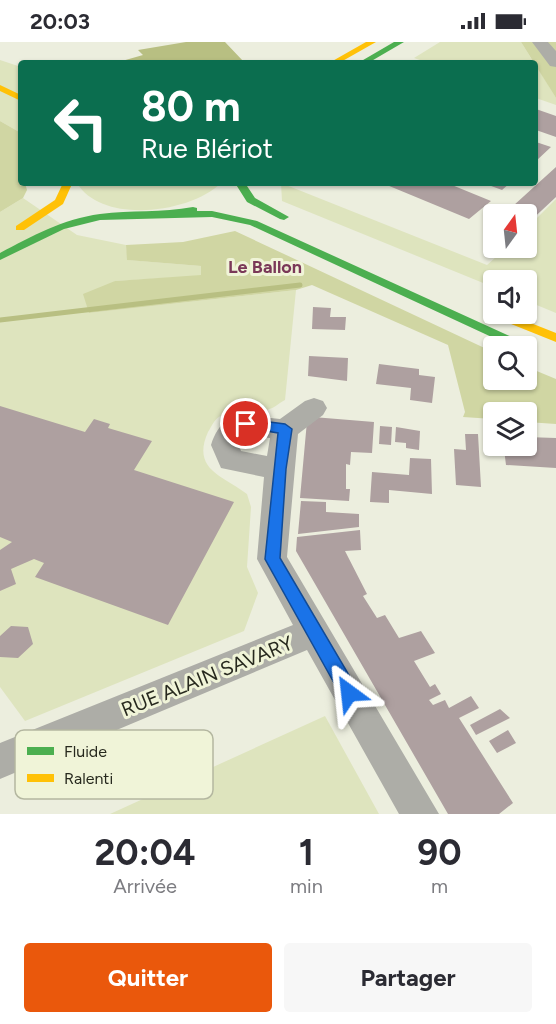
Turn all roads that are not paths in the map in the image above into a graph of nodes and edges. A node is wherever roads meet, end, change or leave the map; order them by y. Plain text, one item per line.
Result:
1 (372, 42) edge
2 (400, 42) edge
3 (540, 42) edge
4 (547, 42) edge
5 (339, 60) edge
6 (367, 60) edge
7 (0, 88) edge
8 (18, 97) edge
9 (65, 186) edge
10 (68, 186) edge
11 (236, 186) edge
12 (217, 199) dead end
13 (171, 215) junction
14 (124, 216) junction
15 (295, 222) dead end
16 (7, 235) dead end
17 (0, 257) edge
18 (522, 324) edge
19 (500, 336) edge
20 (556, 338) edge
21 (314, 408) dead end
22 (285, 429) junction
23 (279, 469) junction
24 (314, 632) junction
25 (75, 730) edge
26 (15, 755) edge
27 (0, 761) edge
28 (420, 814) edge

1 - 5 main road
2 - 6 main road
3 - 4 street
7 - 8 main road
9 - 16 main road
10 - 14 main road
11 - 15 main road
12 - 13 main road
13 - 14 main road
13 - 19 main road
14 - 17 main road
18 - 20 main road
21 - 22 street
22 - 23 street
22 - 23 street
23 - 24 street
24 - 25 street, RUE ALAIN SAVARY
24 - 28 street
26 - 27 street, RUE ALAIN SAVARY

